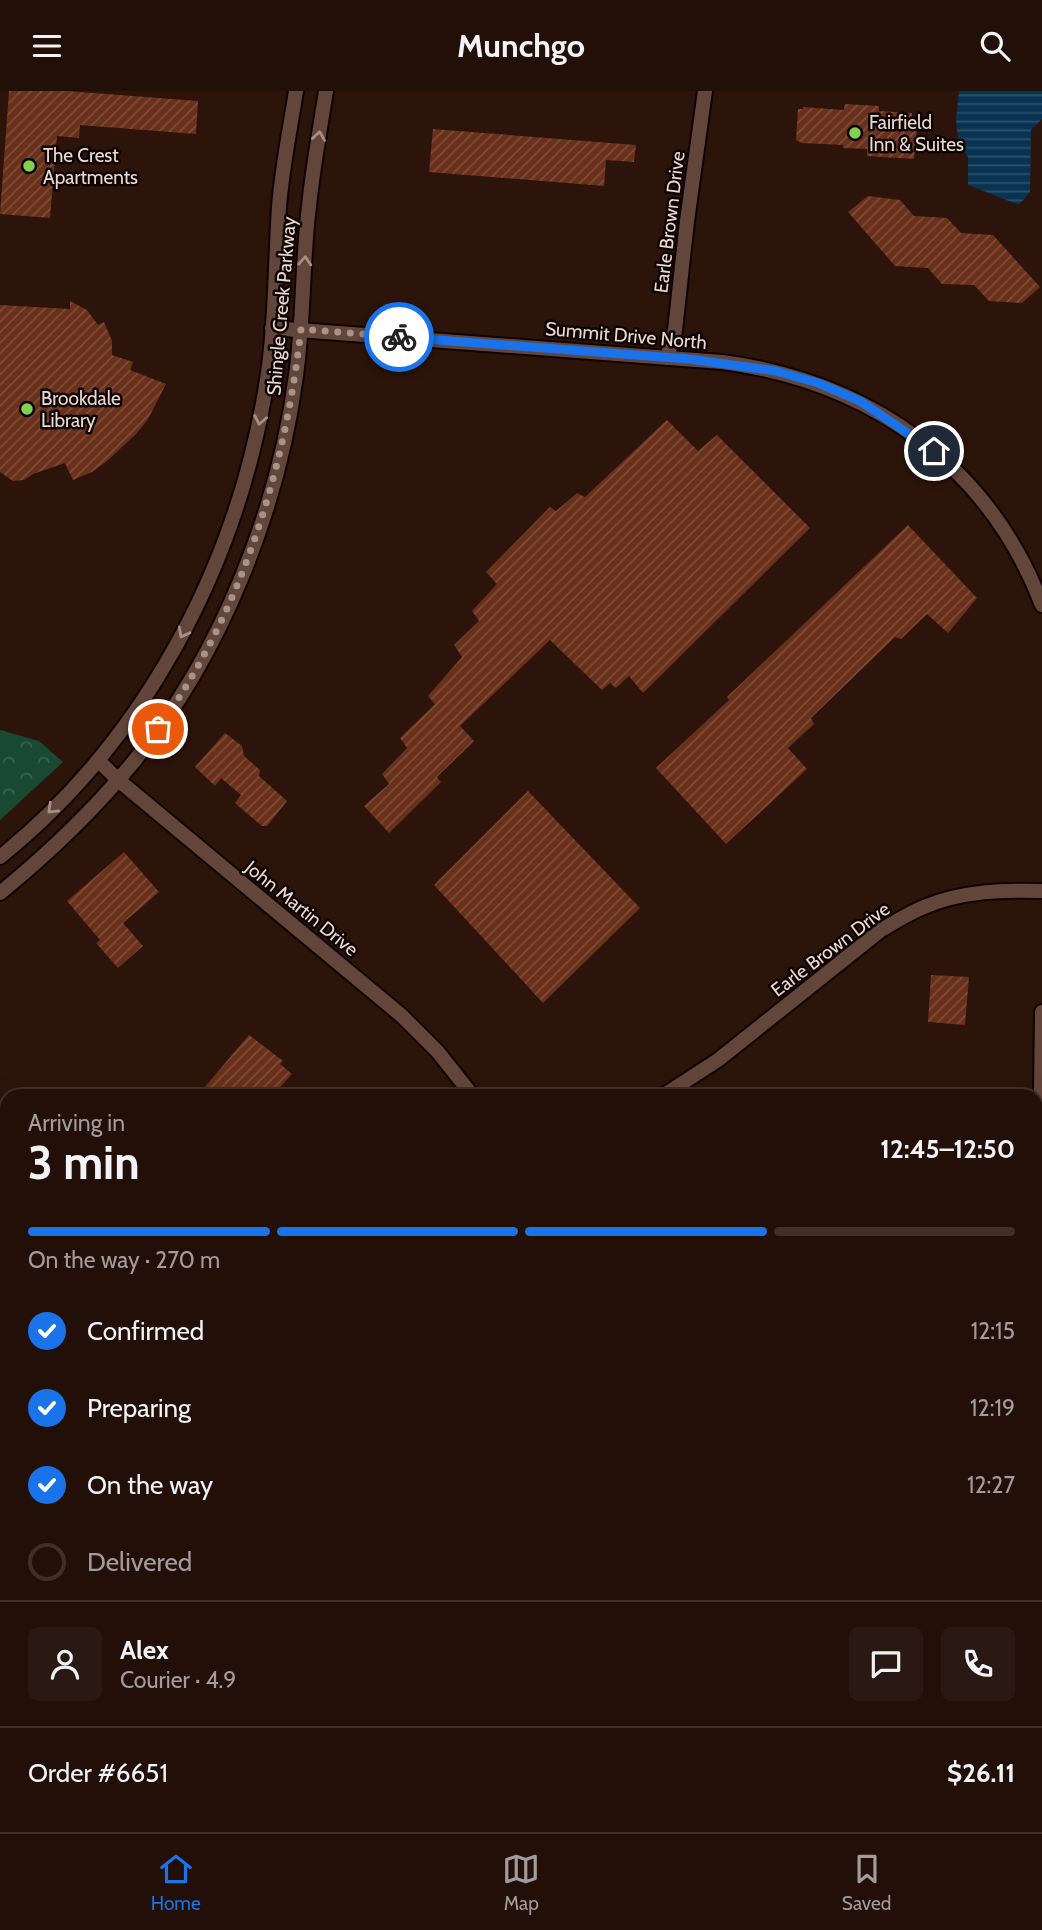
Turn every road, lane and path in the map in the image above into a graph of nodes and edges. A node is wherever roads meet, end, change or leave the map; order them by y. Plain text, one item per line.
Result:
1 (296, 91) edge
2 (326, 91) edge
3 (705, 91) edge
4 (272, 328) junction
5 (301, 329) junction
6 (667, 358) junction
7 (1042, 605) edge
8 (99, 759) junction
9 (117, 779) junction
10 (0, 857) edge
11 (1042, 891) edge
12 (0, 893) edge
13 (1042, 1012) edge
14 (467, 1089) edge
15 (674, 1089) edge
16 (1042, 1089) edge

1 - 4 street, Shingle Creek Parkway
5 -> 2 street, Shingle Creek Parkway
3 - 6 street, Earle Brown Drive
4 - 5 street, Summit Drive North
4 -> 8 street, Shingle Creek Parkway
5 - 6 street, Summit Drive North
5 - 9 street, Shingle Creek Parkway
6 - 7 street, Summit Drive North
8 - 9 street, John Martin Drive
8 -> 10 street, Shingle Creek Parkway
9 - 12 street, Shingle Creek Parkway
9 - 14 street, John Martin Drive
11 - 15 street, Earle Brown Drive
13 - 16 street

